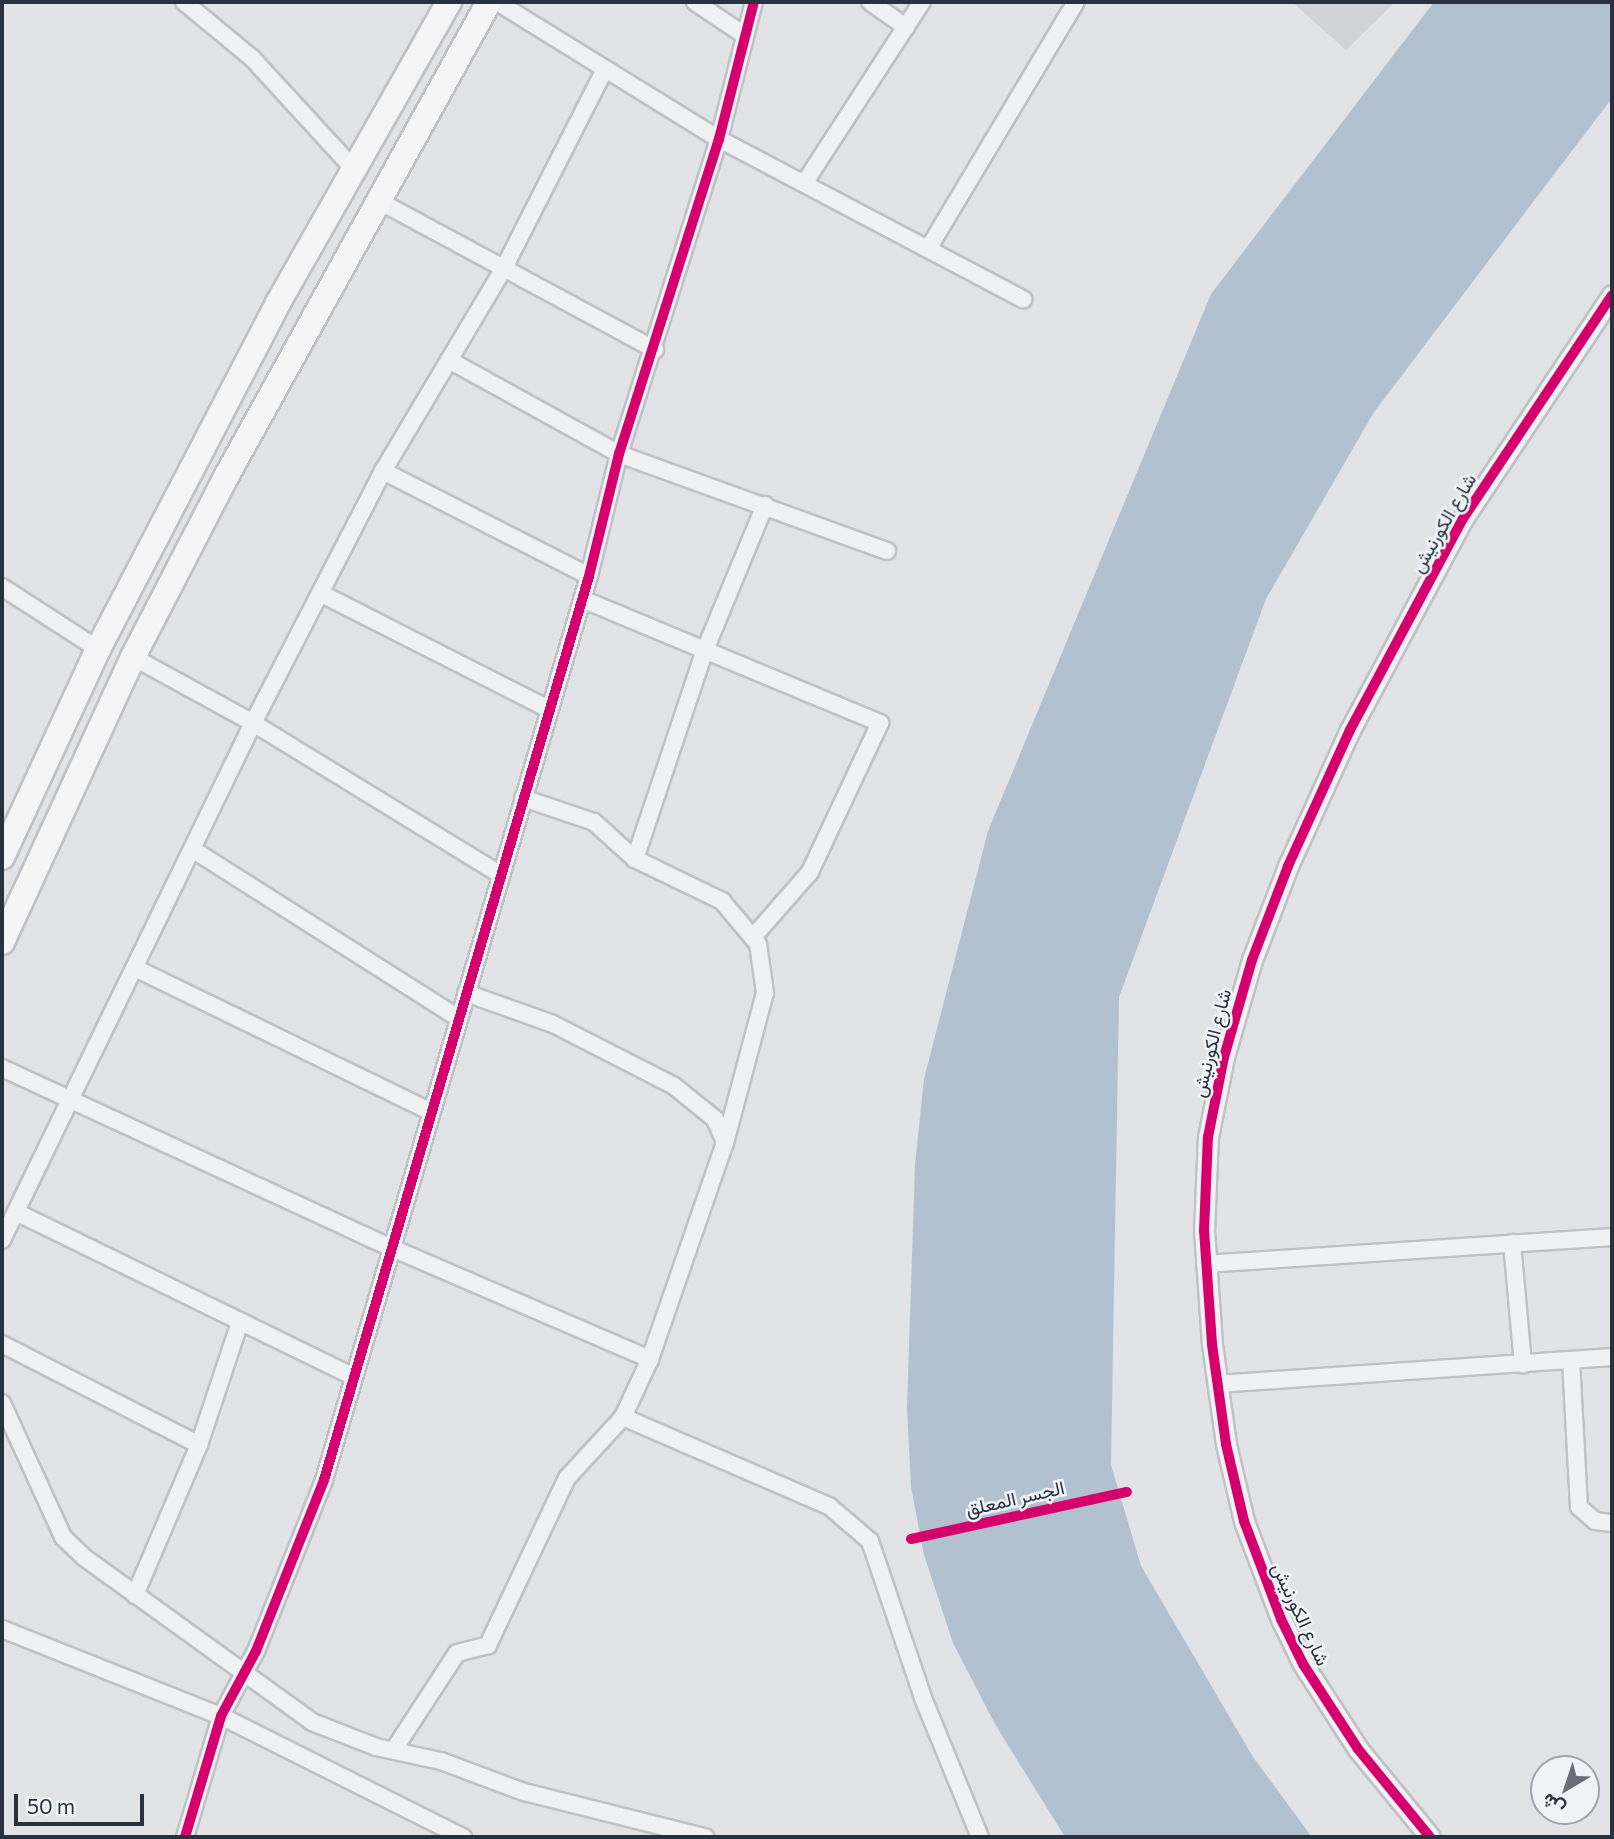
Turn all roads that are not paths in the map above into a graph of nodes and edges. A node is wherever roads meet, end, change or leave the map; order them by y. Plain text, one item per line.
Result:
1 (184, 2) edge
2 (449, 2) edge
3 (489, 2) edge
4 (497, 2) edge
5 (695, 2) edge
6 (754, 2) edge
7 (870, 2) edge
8 (922, 2) edge
9 (1076, 2) edge
10 (906, 27) junction
11 (744, 35) junction
12 (604, 69) junction
13 (719, 139) junction
14 (352, 167) junction
15 (805, 182) junction
16 (377, 200) junction
17 (928, 249) junction
18 (504, 268) junction
19 (1612, 296) edge
20 (282, 297) junction
21 (1023, 299) dead end
22 (314, 315) junction
23 (269, 321) junction
24 (300, 340) junction
25 (655, 350) junction
26 (449, 360) junction
27 (619, 454) junction
28 (383, 471) junction
29 (765, 505) junction
30 (887, 551) dead end
31 (589, 576) junction
32 (2, 587) edge
33 (320, 593) junction
34 (582, 599) junction
35 (98, 649) junction
36 (705, 650) junction
37 (133, 657) junction
38 (549, 709) junction
39 (253, 723) junction
40 (523, 798) junction
41 (192, 849) junction
42 (2, 857) edge
43 (635, 859) junction
44 (501, 875) junction
45 (753, 937) junction
46 (2, 942) edge
47 (135, 968) junction
48 (466, 993) junction
49 (458, 1018) junction
50 (2, 1068) edge
51 (71, 1100) junction
52 (431, 1112) junction
53 (725, 1143) junction
54 (16, 1212) junction
55 (1612, 1237) edge
56 (2, 1240) edge
57 (1513, 1243) junction
58 (392, 1248) junction
59 (1205, 1264) junction
60 (240, 1322) junction
61 (2, 1343) edge
62 (1612, 1357) edge
63 (650, 1359) junction
64 (1571, 1360) junction
65 (1523, 1364) junction
66 (354, 1377) junction
67 (1217, 1384) junction
68 (2, 1403) edge
69 (623, 1417) junction
70 (199, 1445) junction
71 (1612, 1523) edge
72 (135, 1595) junction
73 (2, 1629) edge
74 (244, 1674) junction
75 (221, 1716) junction
76 (395, 1748) junction
77 (185, 1837) edge
78 (463, 1837) edge
79 (705, 1837) edge
80 (980, 1837) edge
81 (1430, 1837) edge

1 - 14 street
2 - 14 main road
3 - 16 main road
4 - 12 street
5 - 11 street
6 - 11 street
7 - 10 street
8 - 10 street
9 - 17 street
10 - 15 street
11 - 13 street
12 - 13 street
12 - 18 street
13 - 15 street
13 - 25 street
14 - 20 main road
15 - 17 street
16 - 18 street
16 - 22 main road
17 - 21 street
18 - 25 street
18 - 26 street
19 - 59 street, شارع الكورنيش
20 - 22 main road
20 - 23 main road
22 - 24 main road
23 - 24 main road
23 - 35 main road
24 - 37 main road
25 - 27 street
26 - 27 street
26 - 28 street
27 - 29 street
27 - 31 street
28 - 31 street
28 - 33 street
29 - 30 street
29 - 36 street
31 - 34 street
32 - 35 street
33 - 38 street
33 - 39 street
34 - 36 street
34 - 38 street
35 - 42 main road
36 - 43 street
36 - 45 street
37 - 39 street
37 - 46 main road
38 - 40 street
39 - 41 street
39 - 44 street
40 - 43 street
40 - 44 street
41 - 47 street
41 - 49 street
43 - 45 street
44 - 48 street
45 - 53 street
47 - 51 street
47 - 52 street
48 - 49 street
48 - 53 street
49 - 52 street
50 - 51 street
51 - 54 street
51 - 58 street
52 - 58 street
53 - 63 street
54 - 56 street
54 - 60 street
55 - 57 street
57 - 59 street
57 - 65 street
58 - 63 street
58 - 66 street
59 - 67 street, شارع الكورنيش
60 - 66 street
60 - 70 street
61 - 70 street
62 - 64 street
63 - 69 street
64 - 65 street
64 - 71 street
65 - 67 street
66 - 74 street
67 - 81 street, شارع الكورنيش
68 - 72 street
69 - 76 street
69 - 80 street
70 - 72 street
72 - 74 street
73 - 75 street
74 - 75 street
74 - 76 street
75 - 77 street
75 - 78 street
76 - 79 street

